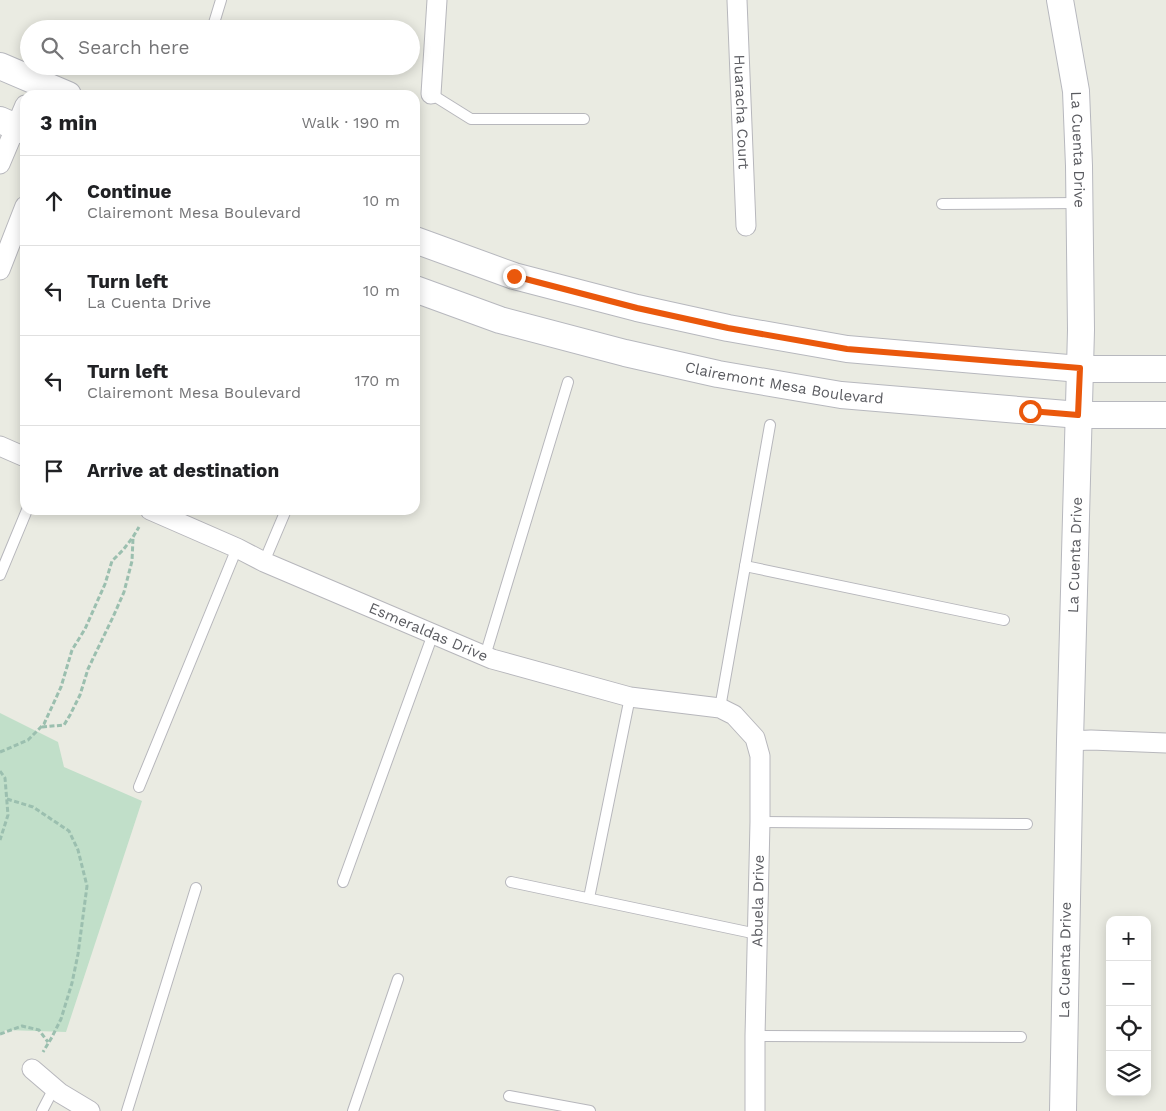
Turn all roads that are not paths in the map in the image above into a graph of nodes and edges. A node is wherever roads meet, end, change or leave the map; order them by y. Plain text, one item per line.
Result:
1 (221, 0) edge
2 (437, 0) edge
3 (737, 0) edge
4 (1060, 0) edge
5 (215, 20) edge
6 (0, 66) edge
7 (32, 88) edge
8 (431, 94) joint
9 (584, 119) dead end
10 (16, 120) edge
11 (0, 164) edge
12 (1080, 203) junction
13 (942, 204) dead end
14 (20, 219) edge
15 (746, 226) dead end
16 (420, 242) edge
17 (0, 270) edge
18 (420, 291) edge
19 (1080, 368) junction
20 (1166, 368) edge
21 (568, 382) dead end
22 (1078, 415) junction
23 (1166, 415) edge
24 (770, 425) dead end
25 (0, 446) edge
26 (20, 455) edge
27 (25, 515) edge
28 (284, 515) edge
29 (146, 517) edge
30 (237, 548) junction
31 (264, 562) junction
32 (745, 566) junction
33 (0, 575) edge
34 (1004, 620) dead end
35 (432, 634) junction
36 (485, 656) junction
37 (630, 697) junction
38 (720, 708) junction
39 (1070, 741) junction
40 (1166, 742) edge
41 (139, 787) dead end
42 (760, 822) junction
43 (1027, 824) dead end
44 (343, 882) dead end
45 (511, 882) dead end
46 (196, 888) dead end
47 (589, 898) junction
48 (757, 934) junction
49 (398, 979) dead end
50 (755, 1036) junction
51 (1021, 1037) dead end
52 (32, 1069) road end
53 (54, 1088) junction
54 (509, 1096) dead end
55 (42, 1111) edge
56 (90, 1111) edge
57 (127, 1111) edge
58 (353, 1111) edge
59 (590, 1111) edge
60 (755, 1111) edge
61 (1063, 1111) edge

1 - 5 lane
2 - 8 street
3 - 15 street, Huaracha Court
4 - 12 main road, La Cuenta Drive
6 - 7 main road
8 - 9 lane
10 - 11 street
12 - 13 lane
12 - 19 main road, La Cuenta Drive
14 - 17 street
16 - 19 main road
18 - 22 main road, Clairemont Mesa Boulevard
19 - 20 main road
19 - 22 main road, La Cuenta Drive
21 - 36 lane
22 - 23 main road, Clairemont Mesa Boulevard
22 - 39 main road, La Cuenta Drive
24 - 32 lane
25 - 26 street
27 - 33 lane
28 - 31 lane
29 - 30 street, Esmeraldas Drive
30 - 31 street, Esmeraldas Drive
30 - 41 lane
31 - 35 street, Esmeraldas Drive
32 - 34 lane
32 - 38 lane
35 - 36 street, Esmeraldas Drive
35 - 44 lane
36 - 37 street, Esmeraldas Drive
37 - 38 street, Esmeraldas Drive
37 - 47 lane
38 - 42 street, Abuela Drive
39 - 40 street
39 - 61 main road, La Cuenta Drive
42 - 43 lane
42 - 48 street, Abuela Drive
45 - 47 lane
46 - 57 lane
47 - 48 lane
48 - 50 street, Abuela Drive
49 - 58 lane
50 - 51 lane
50 - 60 street, Abuela Drive
52 - 53 street
53 - 55 lane
53 - 56 street
54 - 59 lane

